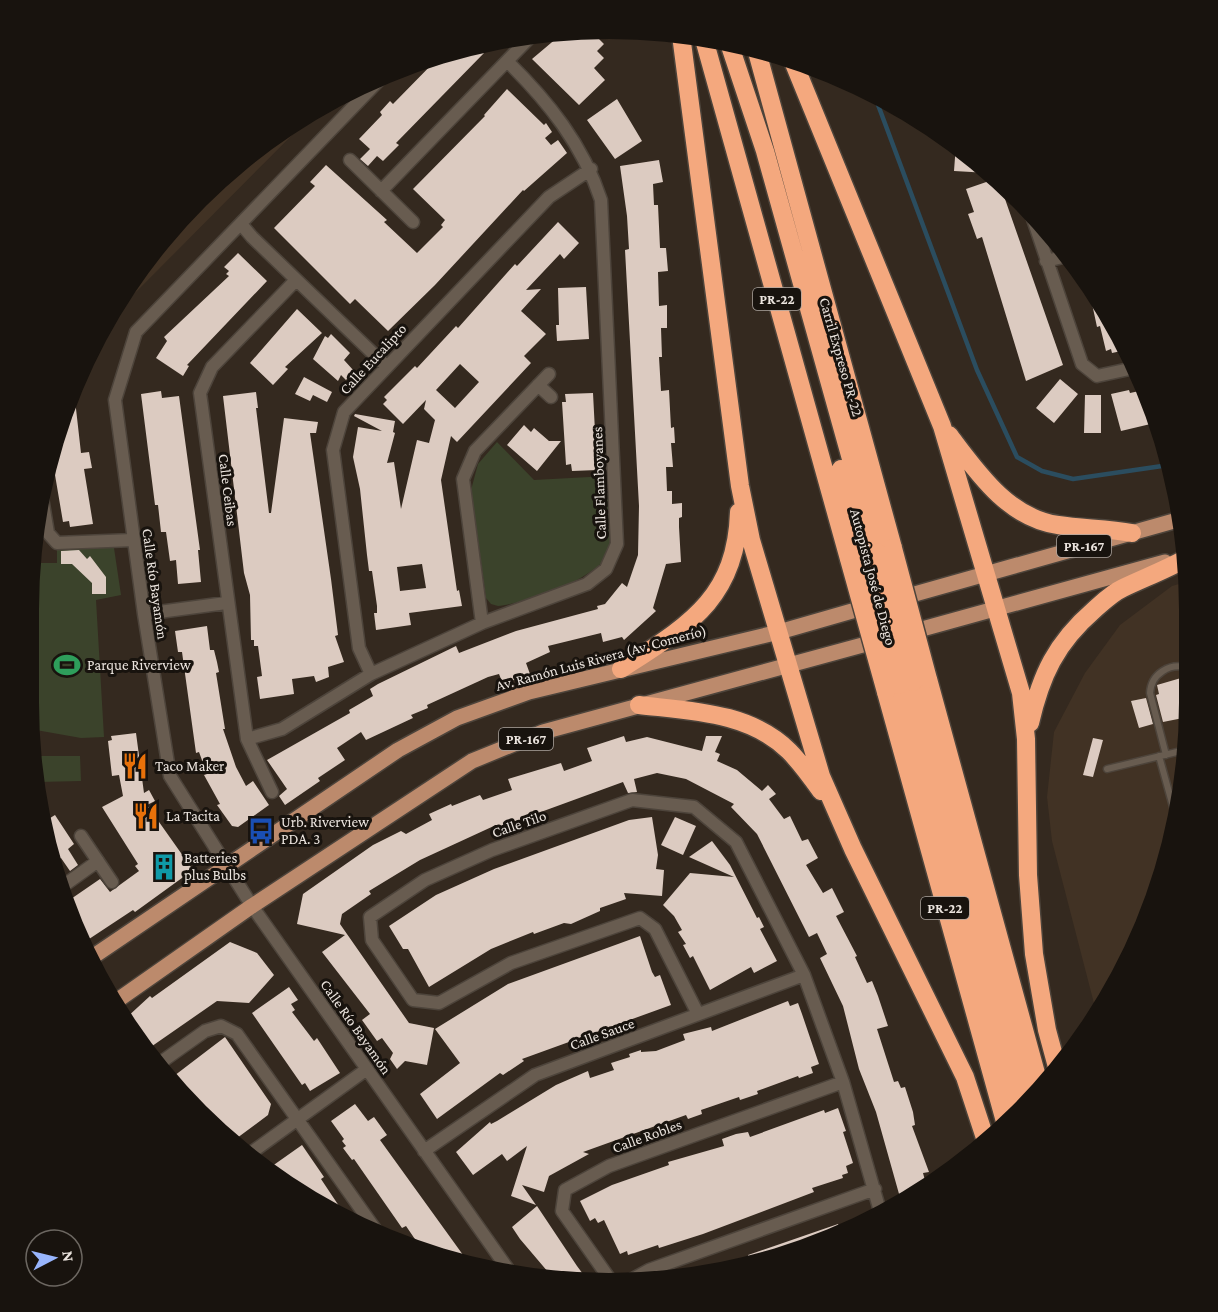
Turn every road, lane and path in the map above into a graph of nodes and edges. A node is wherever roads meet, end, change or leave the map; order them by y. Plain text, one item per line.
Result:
1 (682, 44) edge
2 (521, 46) edge
3 (707, 48) edge
4 (732, 53) edge
5 (758, 58) edge
6 (507, 61) junction
7 (797, 71) edge
8 (366, 94) edge
9 (350, 160) dead end
10 (591, 169) junction
11 (381, 191) junction
12 (413, 222) dead end
13 (241, 224) junction
14 (1037, 232) edge
15 (1058, 258) edge
16 (1046, 261) junction
17 (296, 280) junction
18 (386, 366) junction
19 (1126, 370) edge
20 (549, 374) dead end
21 (538, 385) junction
22 (551, 397) dead end
23 (942, 426) junction
24 (740, 486) junction
25 (46, 522) edge
26 (1172, 522) edge
27 (1132, 533) junction
28 (134, 540) junction
29 (871, 553) junction
30 (1177, 560) edge
31 (1177, 563) edge
32 (988, 573) junction
33 (226, 603) junction
34 (998, 609) junction
35 (144, 614) junction
36 (482, 623) junction
37 (779, 632) junction
38 (789, 664) junction
39 (1179, 667) edge
40 (621, 669) junction
41 (371, 674) junction
42 (906, 684) junction
43 (639, 705) junction
44 (247, 739) junction
45 (1026, 740) junction
46 (1177, 752) edge
47 (1163, 756) junction
48 (1107, 769) dead end
49 (272, 792) dead end
50 (1171, 794) edge
51 (838, 814) junction
52 (81, 836) dead end
53 (98, 861) junction
54 (227, 867) junction
55 (68, 882) edge
56 (112, 882) dead end
57 (252, 906) junction
58 (97, 954) edge
59 (804, 975) junction
60 (121, 998) edge
61 (698, 1014) junction
62 (1055, 1058) edge
63 (165, 1060) edge
64 (367, 1069) junction
65 (1037, 1080) edge
66 (843, 1082) junction
67 (1025, 1093) edge
68 (1014, 1104) edge
69 (1004, 1114) edge
70 (298, 1119) junction
71 (983, 1133) edge
72 (255, 1150) edge
73 (424, 1151) junction
74 (875, 1189) junction
75 (879, 1205) edge
76 (364, 1217) edge
77 (504, 1263) edge
78 (646, 1272) edge
79 (605, 1273) edge

1 - 24 highway
2 - 6 street
3 - 29 highway, Autopista José de Diego / PR-22
4 - 29 highway, Carril Expreso PR-22
5 - 29 highway, Autopista José de Diego / PR-22
6 - 10 street, Calle Flamboyanes
6 - 11 street
7 - 23 highway
8 - 13 street, Calle Río Bayamón
9 - 11 street
10 - 18 street, Calle Eucalipto
10 - 36 street, Calle Flamboyanes
11 - 12 street
13 - 17 street
13 - 28 street, Calle Río Bayamón
14 - 16 street
15 - 16 street
16 - 19 street
17 - 18 street
17 - 33 street, Calle Ceibas
18 - 41 street, Calle Eucalipto
20 - 21 street
21 - 22 street
21 - 36 street
23 - 27 highway
23 - 32 highway
24 - 37 highway
24 - 40 highway
25 - 28 street
26 - 27 main road, Av. Ramón Luis Rivera (Av. Comerío) / PR-167
27 - 32 main road, Av. Ramón Luis Rivera (Av. Comerío) / PR-167
28 - 35 street, Calle Río Bayamón
29 - 42 highway, Autopista José de Diego / PR-22, bridge
29 - 42 highway, Autopista José de Diego / PR-22, bridge
30 - 34 main road, PR-167
31 - 45 highway
32 - 34 highway
32 - 37 main road, Av. Ramón Luis Rivera (Av. Comerío) / PR-167
33 - 35 street
33 - 44 street, Calle Ceibas
34 - 38 main road, PR-167
34 - 45 highway
35 - 54 street, Calle Río Bayamón
36 - 41 street, Calle Flamboyanes
37 - 38 highway
37 - 40 main road, Av. Ramón Luis Rivera (Av. Comerío) / PR-167
38 - 43 main road, PR-167
38 - 51 highway
39 - 47 lane
40 - 54 main road, Av. Ramón Luis Rivera (Av. Comerío) / PR-167
41 - 44 street, Calle Flamboyanes
42 - 65 highway, Autopista José de Diego / PR-22
42 - 67 highway
42 - 68 highway
42 - 69 highway, Autopista José de Diego / PR-22
43 - 51 highway
43 - 57 main road, PR-167
44 - 49 street, Calle Ceibas
45 - 62 highway
46 - 47 lane
47 - 48 lane
47 - 50 lane
51 - 71 highway
52 - 53 street
53 - 55 street
53 - 56 street
54 - 57 street, Calle Río Bayamón
54 - 58 main road, Av. Ramón Luis Rivera (Av. Comerío) / PR-167
57 - 60 main road, PR-167
57 - 64 street, Calle Río Bayamón
59 - 61 street, Calle Sauce
59 - 61 street, Calle Tilo
59 - 66 street, Calle Tilo
61 - 73 street, Calle Sauce
63 - 70 street
64 - 70 street
64 - 73 street, Calle Río Bayamón
66 - 74 street, Calle Tilo
66 - 79 street, Calle Robles
70 - 72 street
70 - 76 street
73 - 77 street, Calle Río Bayamón
74 - 75 street, Calle Tilo
74 - 78 street

